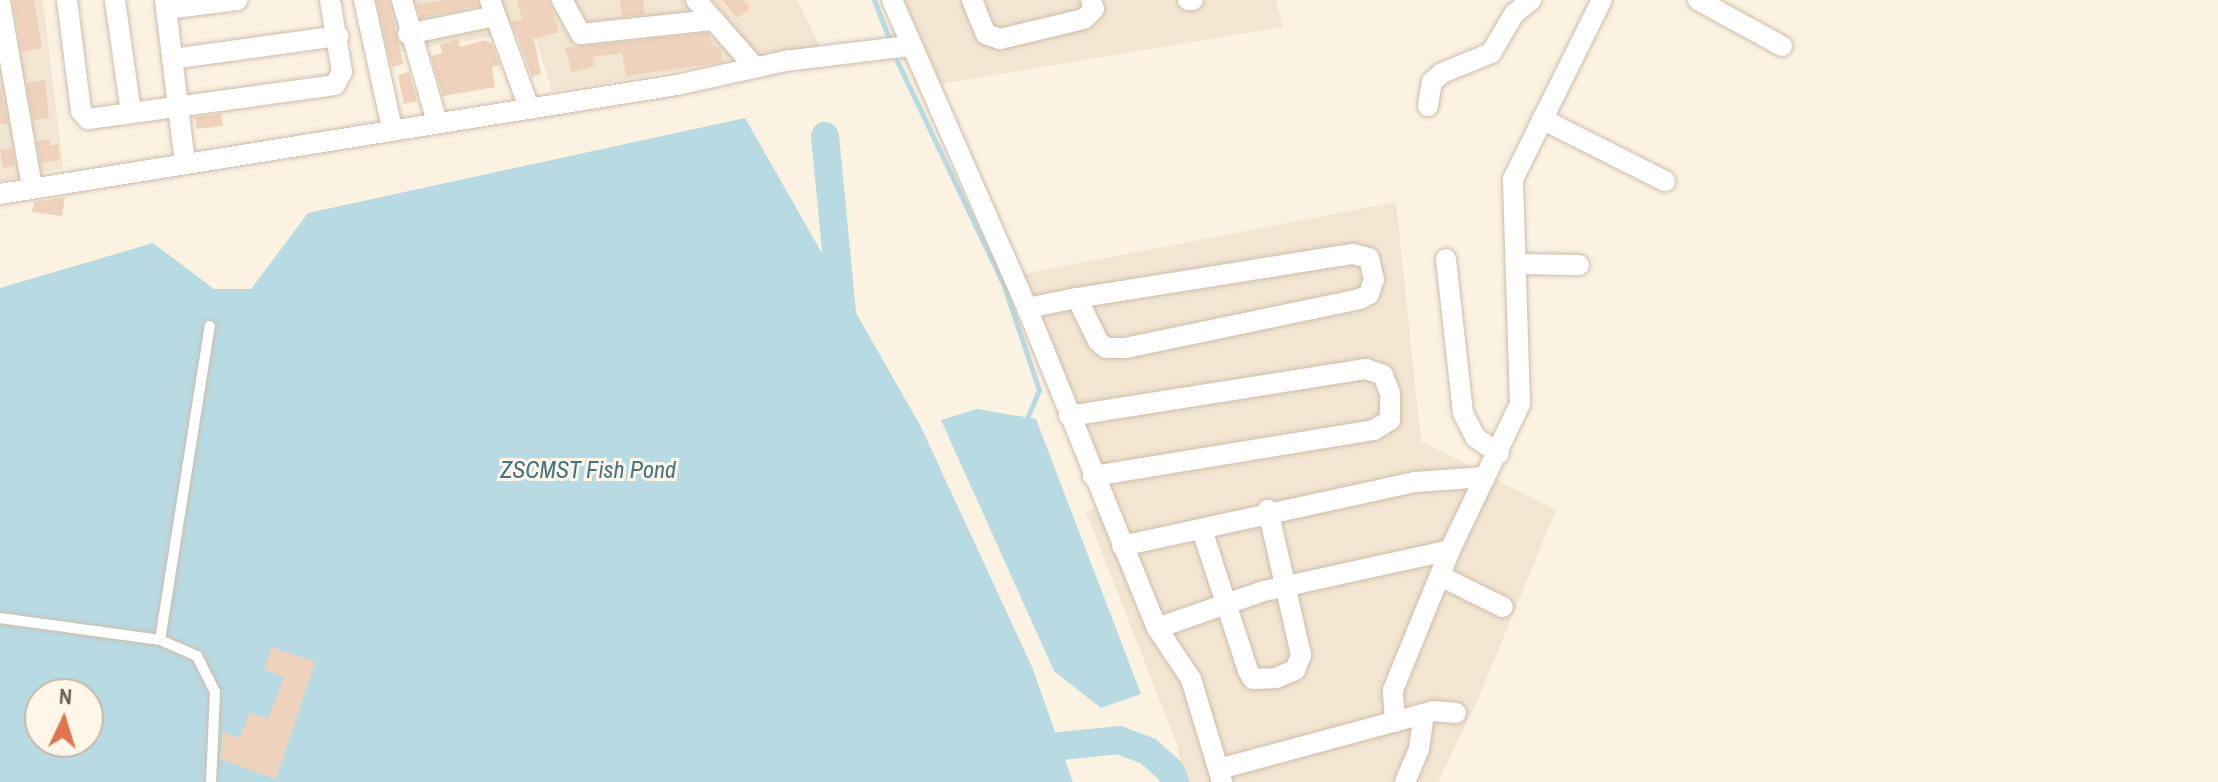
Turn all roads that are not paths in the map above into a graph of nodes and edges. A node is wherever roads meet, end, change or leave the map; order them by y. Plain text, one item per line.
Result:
1 (67, 0) edge
2 (115, 0) edge
3 (237, 0) edge
4 (330, 0) edge
5 (364, 0) edge
6 (402, 0) edge
7 (562, 0) edge
8 (696, 0) edge
9 (892, 0) edge
10 (972, 0) edge
11 (1091, 0) edge
12 (1531, 0) edge
13 (1602, 0) edge
14 (1698, 0) edge
15 (0, 2) edge
16 (165, 4) edge
17 (493, 8) edge
18 (712, 20) junction
19 (408, 34) junction
20 (338, 36) junction
21 (909, 46) junction
22 (1782, 46) dead end
23 (172, 59) junction
24 (754, 66) junction
25 (528, 105) junction
26 (179, 106) junction
27 (1428, 106) dead end
28 (131, 113) junction
29 (1542, 119) junction
30 (437, 122) junction
31 (392, 128) junction
32 (185, 163) junction
33 (1665, 181) dead end
34 (32, 188) junction
35 (0, 194) edge
36 (1446, 259) dead end
37 (1517, 264) junction
38 (1579, 265) dead end
39 (1077, 298) junction
40 (1027, 308) junction
41 (210, 326) dead end
42 (1069, 416) junction
43 (1499, 454) junction
44 (1093, 476) junction
45 (1485, 477) junction
46 (1268, 510) junction
47 (1202, 530) junction
48 (1122, 546) junction
49 (1450, 550) junction
50 (1440, 576) junction
51 (1288, 590) junction
52 (1227, 602) junction
53 (1503, 607) dead end
54 (0, 618) edge
55 (1157, 628) junction
56 (160, 640) junction
57 (1456, 713) dead end
58 (1424, 714) junction
59 (1395, 722) junction
60 (1221, 775) edge
61 (1400, 781) edge
62 (211, 782) edge

1 - 28 street
2 - 28 street
3 - 16 street
4 - 20 street
5 - 31 street
6 - 19 street
7 - 18 street
8 - 18 street
9 - 21 street
10 - 11 street
12 - 27 street
13 - 29 street
14 - 22 street
15 - 34 street
16 - 23 street
17 - 19 street
17 - 25 street
18 - 24 street
19 - 30 street
20 - 23 street
20 - 26 street
21 - 24 street
21 - 40 street
23 - 26 street
24 - 25 street
25 - 30 street
26 - 28 street
26 - 32 street
29 - 33 street
29 - 37 street
30 - 31 street
31 - 32 street
32 - 34 street
34 - 35 street
36 - 43 street
37 - 38 street
37 - 43 street
39 - 39 street
39 - 40 street
40 - 42 street
41 - 56 lane
42 - 44 street
42 - 44 street
43 - 45 street
44 - 48 street
45 - 46 street
45 - 49 street
46 - 47 street
46 - 51 street
47 - 48 street
47 - 52 street
48 - 55 street
49 - 50 street
49 - 51 street
50 - 53 street
50 - 59 street
51 - 52 street
51 - 52 street
52 - 55 street
54 - 56 lane
55 - 60 street
56 - 62 lane
57 - 58 street
58 - 59 street
58 - 61 street
59 - 60 street

